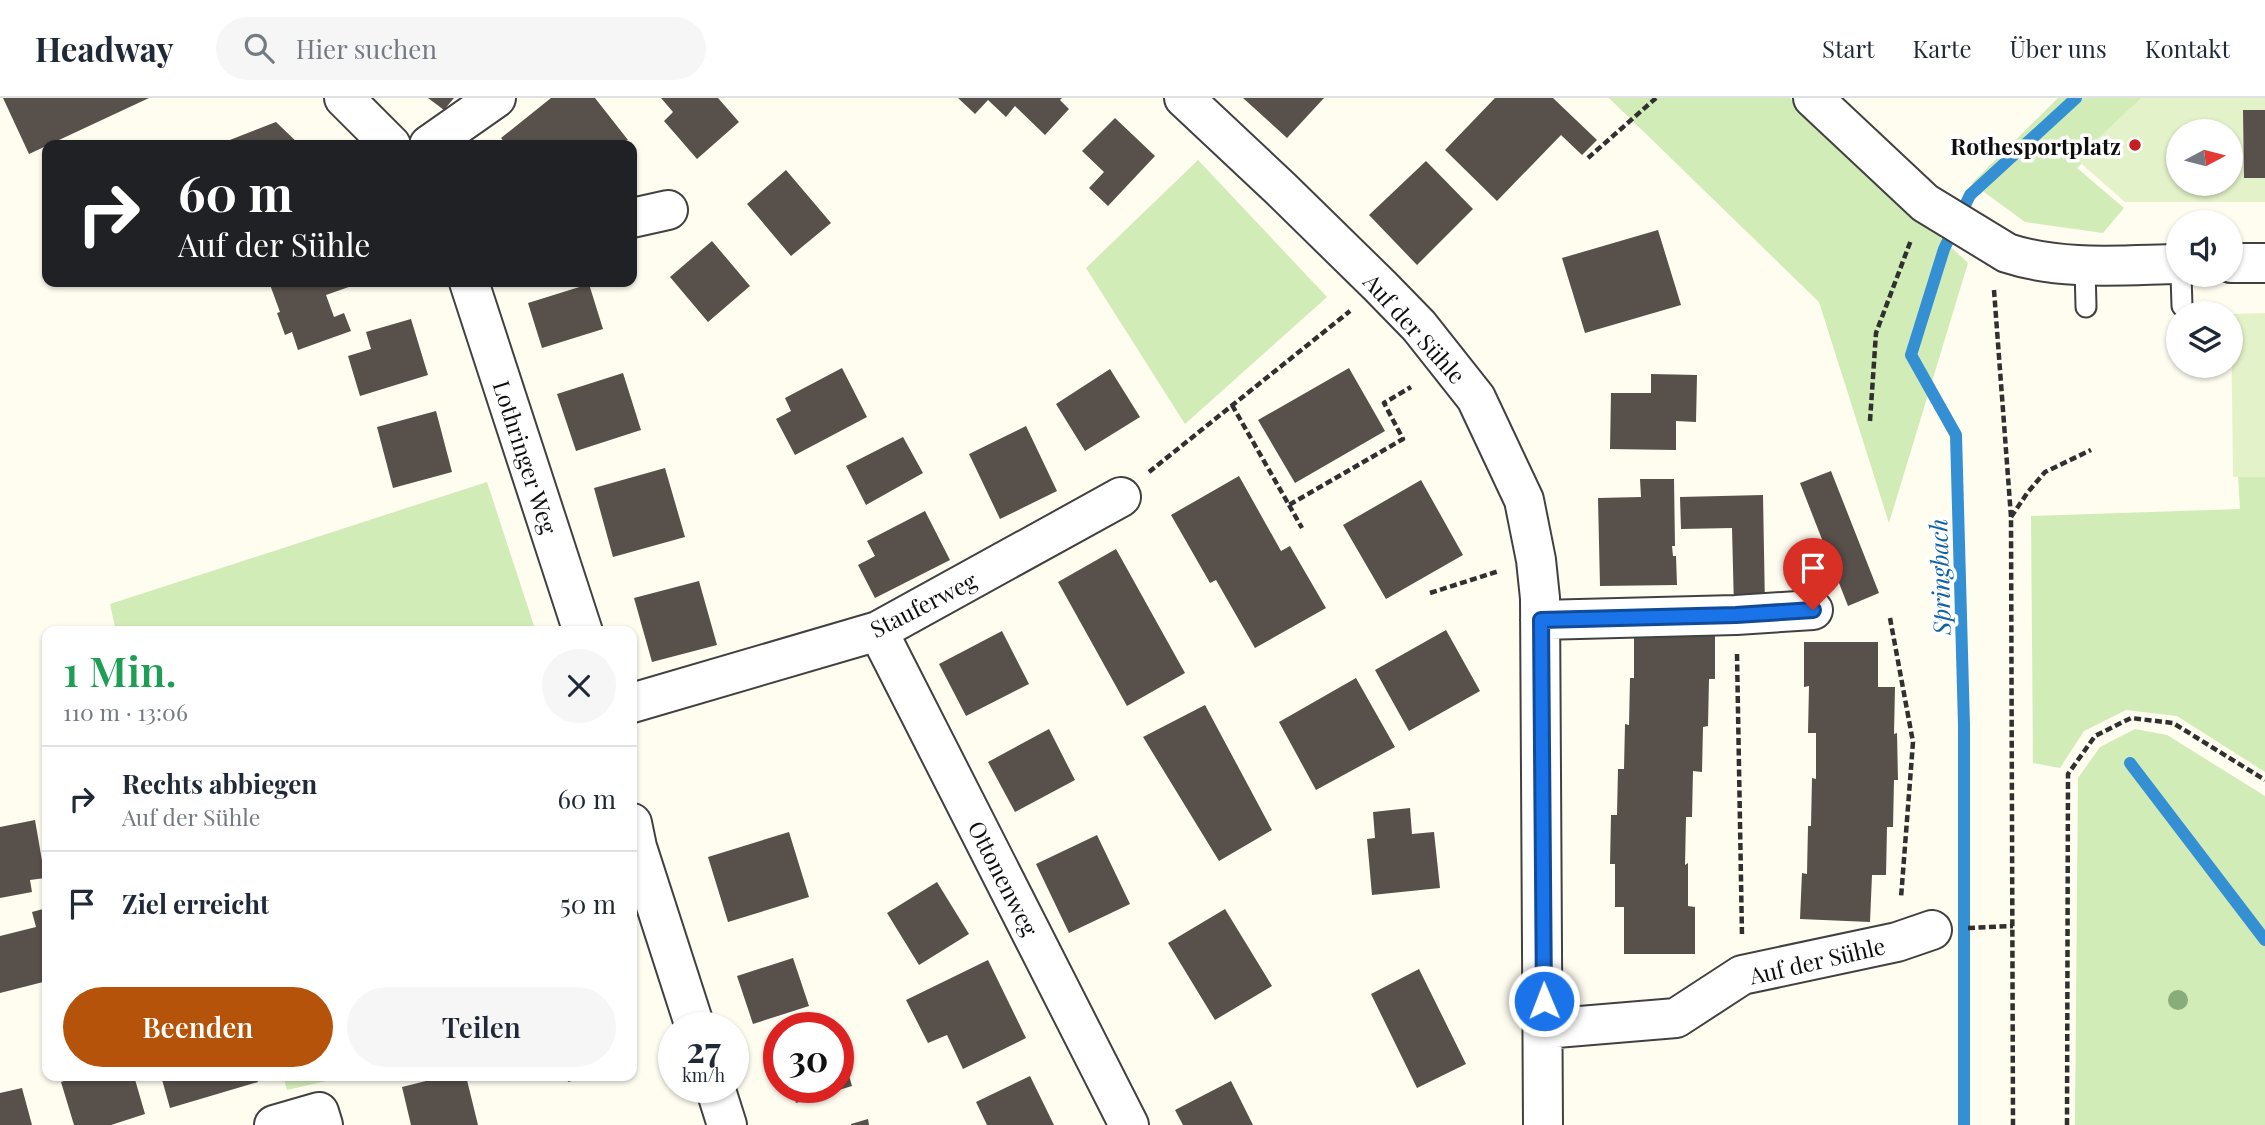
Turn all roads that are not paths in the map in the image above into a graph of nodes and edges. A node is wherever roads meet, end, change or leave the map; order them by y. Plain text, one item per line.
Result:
1 (344, 98) edge
2 (496, 98) edge
3 (1184, 98) edge
4 (1813, 98) edge
5 (386, 140) edge
6 (436, 140) edge
7 (2265, 262) edge
8 (2243, 263) edge
9 (2166, 264) edge
10 (2085, 266) junction
11 (471, 287) edge
12 (2086, 307) dead end
13 (1121, 497) road end
14 (1813, 610) dead end
15 (1541, 620) junction
16 (581, 626) edge
17 (878, 631) junction
18 (637, 702) edge
19 (637, 847) edge
20 (1915, 936) road end
21 (690, 1012) edge
22 (1544, 1029) junction
23 (720, 1103) edge
24 (320, 1108) edge
25 (274, 1125) edge
26 (727, 1125) edge
27 (1129, 1125) edge
28 (1543, 1125) edge

1 - 5 street
2 - 6 street
3 - 15 street, Auf der Sühle
4 - 10 street
7 - 8 street
9 - 10 street
10 - 12 lane
11 - 16 street, Lothringer Weg
13 - 17 street, Stauferweg
14 - 15 street
15 - 22 street, Auf der Sühle
17 - 18 street, Stauferweg
17 - 27 street, Ottonenweg
19 - 21 street
20 - 22 street, Auf der Sühle
22 - 28 street, Auf der Sühle
23 - 26 street
24 - 25 street

